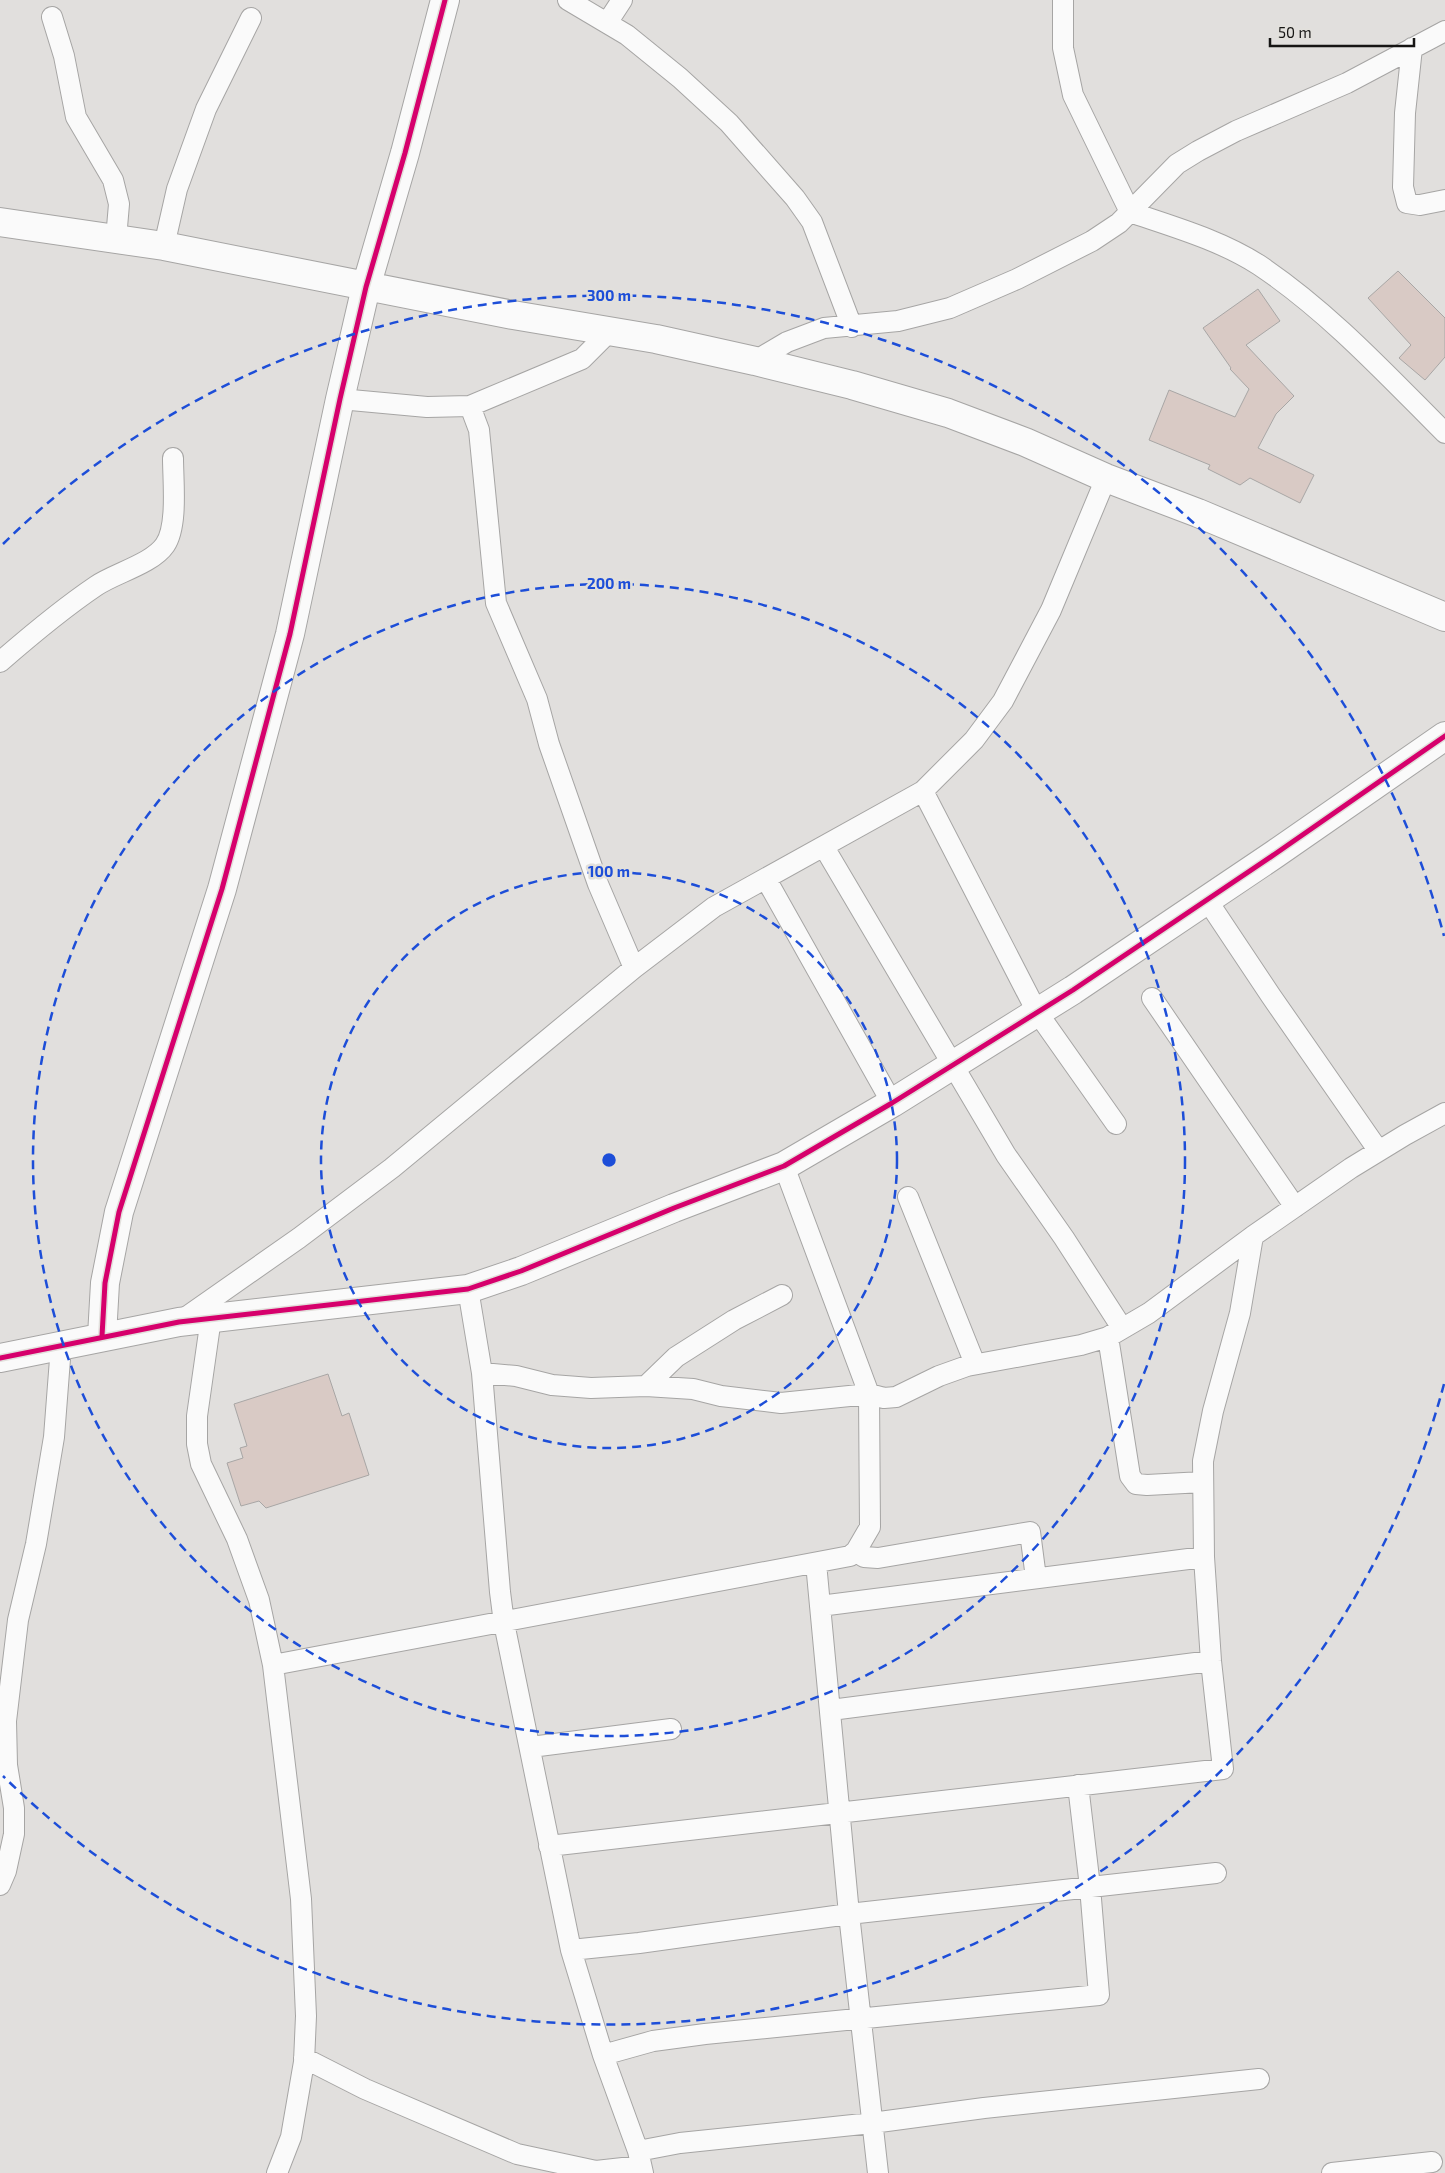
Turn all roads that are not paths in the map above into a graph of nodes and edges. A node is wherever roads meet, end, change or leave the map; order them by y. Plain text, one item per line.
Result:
1 (445, 0) edge
2 (568, 0) edge
3 (622, 0) edge
4 (1063, 0) edge
5 (52, 17) dead end
6 (251, 18) dead end
7 (607, 23) junction
8 (1445, 31) edge
9 (1412, 48) junction
10 (1445, 200) edge
11 (1130, 212) junction
12 (0, 222) edge
13 (116, 239) junction
14 (164, 246) junction
15 (366, 287) junction
16 (852, 327) junction
17 (609, 332) junction
18 (755, 361) junction
19 (340, 399) junction
20 (470, 406) junction
21 (1445, 432) edge
22 (173, 458) dead end
23 (1106, 478) junction
24 (1445, 617) edge
25 (0, 662) edge
26 (1445, 736) edge
27 (923, 791) junction
28 (824, 847) junction
29 (766, 879) junction
30 (1208, 900) junction
31 (634, 968) junction
32 (1152, 998) dead end
33 (1037, 1012) junction
34 (953, 1066) junction
35 (892, 1103) junction
36 (1445, 1113) edge
37 (1116, 1124) dead end
38 (1378, 1150) junction
39 (784, 1166) junction
40 (908, 1197) dead end
41 (1295, 1207) junction
42 (1253, 1236) junction
43 (468, 1289) junction
44 (782, 1295) dead end
45 (211, 1318) junction
46 (180, 1322) junction
47 (1115, 1332) junction
48 (102, 1336) junction
49 (62, 1346) junction
50 (0, 1358) edge
51 (975, 1364) junction
52 (482, 1373) junction
53 (646, 1386) junction
54 (869, 1394) junction
55 (1203, 1482) junction
56 (856, 1551) junction
57 (1204, 1557) junction
58 (816, 1563) junction
59 (1036, 1578) junction
60 (820, 1606) junction
61 (504, 1623) junction
62 (1211, 1662) junction
63 (273, 1665) junction
64 (831, 1710) junction
65 (671, 1729) dead end
66 (531, 1748) junction
67 (1078, 1785) junction
68 (840, 1813) junction
69 (549, 1846) junction
70 (1216, 1873) dead end
71 (0, 1885) edge
72 (1090, 1887) junction
73 (849, 1914) junction
74 (571, 1950) junction
75 (860, 2017) junction
76 (603, 2055) junction
77 (304, 2058) junction
78 (1259, 2079) dead end
79 (872, 2123) junction
80 (1432, 2162) dead end
81 (640, 2163) edge
82 (277, 2173) edge
83 (878, 2173) edge
84 (1332, 2173) edge

1 - 15 street
2 - 7 street
3 - 7 street
4 - 11 street
5 - 13 street
6 - 14 street
7 - 16 street
8 - 9 street
9 - 10 street
9 - 11 street
11 - 16 street
11 - 21 street
12 - 13 street
13 - 14 street
14 - 15 street
15 - 17 street
15 - 19 street
16 - 18 street
17 - 18 street
17 - 20 street
18 - 23 street
19 - 20 street
19 - 48 street
20 - 31 street
22 - 25 street
23 - 24 street
23 - 27 street
26 - 30 street
27 - 28 street
27 - 33 street
28 - 29 street
28 - 34 street
29 - 31 street
29 - 35 street
30 - 33 street
30 - 38 street
31 - 46 street
32 - 41 street
33 - 34 street
33 - 37 street
34 - 35 street
34 - 47 street
35 - 39 street
36 - 38 street
38 - 41 street
39 - 43 street
39 - 54 street
40 - 51 street
41 - 42 street
42 - 47 street
42 - 55 street
43 - 45 street
43 - 52 street
44 - 53 street
45 - 46 street
45 - 63 street
46 - 48 street
47 - 51 street
47 - 55 street
48 - 49 street
49 - 50 street
49 - 71 street
51 - 54 street
52 - 53 street
52 - 61 street
53 - 54 street
54 - 56 street
55 - 57 street
56 - 58 street
56 - 59 street
57 - 59 street
57 - 62 street
58 - 60 street
58 - 61 street
59 - 60 street
60 - 64 street
61 - 63 street
61 - 66 street
62 - 64 street
62 - 67 street
63 - 77 street
64 - 68 street
65 - 66 street
66 - 69 street
67 - 68 street
67 - 72 street
68 - 69 street
68 - 73 street
69 - 74 street
70 - 72 street
72 - 73 street
72 - 75 street
73 - 74 street
73 - 75 street
74 - 76 street
75 - 76 street
75 - 79 street
76 - 81 street
77 - 81 street
77 - 82 street
78 - 79 street
79 - 81 street
79 - 83 street
80 - 84 street

